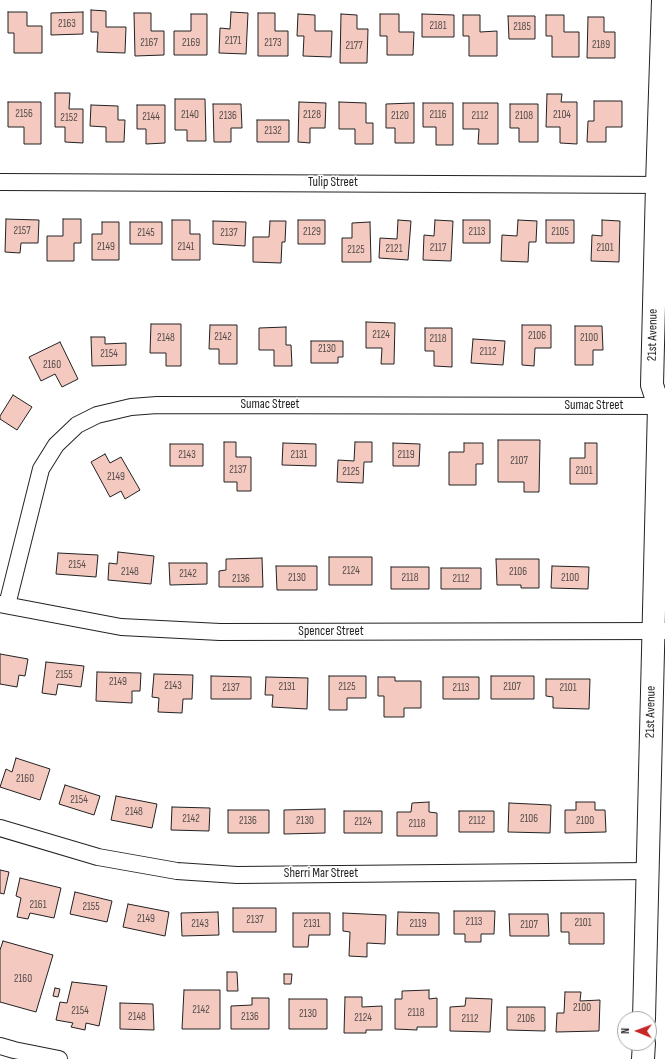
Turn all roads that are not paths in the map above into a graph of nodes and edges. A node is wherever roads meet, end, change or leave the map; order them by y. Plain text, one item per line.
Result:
1 (663, 0) edge
2 (663, 86) edge
3 (0, 182) edge
4 (662, 191) edge
5 (663, 402) edge
6 (3, 604) edge
7 (659, 631) edge
8 (0, 828) edge
9 (648, 871) junction
10 (644, 1011) edge
11 (0, 1046) edge
12 (59, 1059) edge

1 - 2 street, 21st Avenue
2 - 4 street, 21st Avenue
3 - 4 street, Tulip Street
4 - 5 street, 21st Avenue
5 - 6 street, Sumac Street
5 - 7 street, 21st Avenue
6 - 7 street, Spencer Street
7 - 9 street, 21st Avenue
8 - 9 street, Sherri Mar Street
9 - 10 street, 21st Avenue
11 - 12 street

